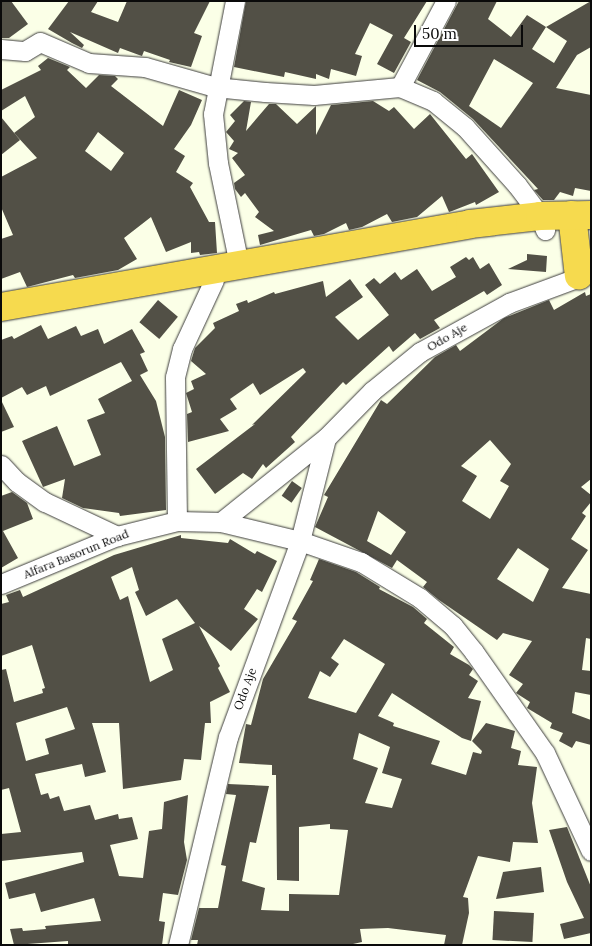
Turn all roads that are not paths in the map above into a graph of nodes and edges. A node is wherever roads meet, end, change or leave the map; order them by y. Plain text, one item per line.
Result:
1 (235, 1) edge
2 (446, 1) edge
3 (1, 49) edge
4 (400, 86) junction
5 (215, 87) junction
6 (582, 222) edge
7 (542, 223) junction
8 (239, 264) junction
9 (585, 274) edge
10 (214, 280) junction
11 (1, 307) edge
12 (1, 319) edge
13 (326, 438) junction
14 (1, 465) edge
15 (177, 521) junction
16 (221, 522) junction
17 (117, 536) junction
18 (300, 541) junction
19 (1, 584) edge
20 (591, 851) edge
21 (178, 945) edge

1 - 5 street
2 - 4 street
3 - 5 street
4 - 5 street
4 - 7 street
5 - 8 street
6 - 7 highway
6 - 9 highway
7 - 8 highway
7 - 10 highway
8 - 11 highway
9 - 13 street, Odo Aje
10 - 12 highway
10 - 15 street
13 - 16 street, Odo Aje
13 - 18 street, Odo Aje
14 - 17 street
15 - 16 street, Alfara Basorun Road
15 - 17 street, Alfara Basorun Road
16 - 18 street, Alfara Basorun Road
17 - 19 street, Alfara Basorun Road
18 - 20 street, Alfara Basorun Road
18 - 21 street, Odo Aje

